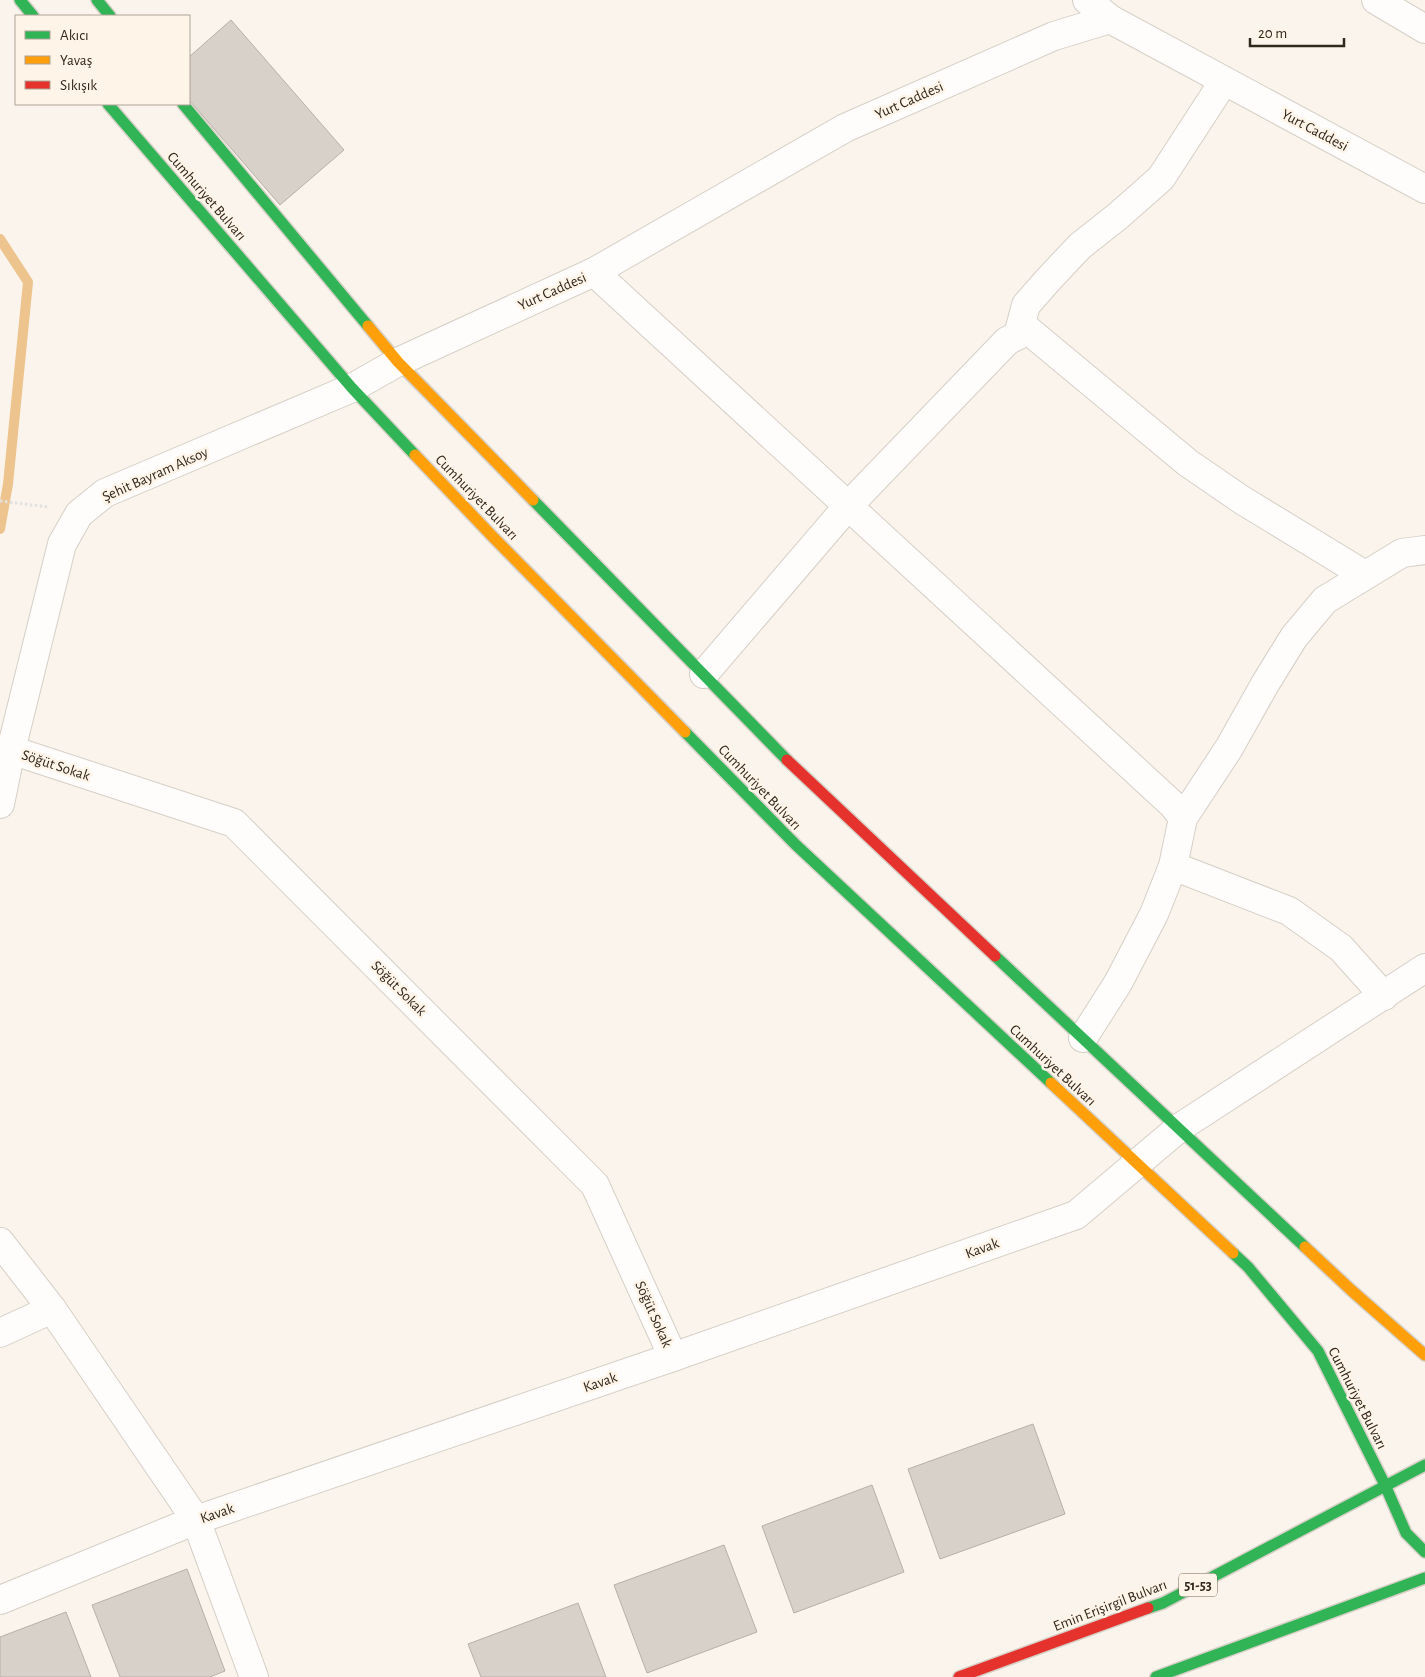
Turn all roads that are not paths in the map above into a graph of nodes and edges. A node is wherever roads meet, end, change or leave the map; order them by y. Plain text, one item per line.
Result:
1 (20, 0) edge
2 (97, 0) edge
3 (1087, 0) edge
4 (1376, 0) edge
5 (32, 15) edge
6 (109, 15) edge
7 (1110, 20) junction
8 (1425, 29) edge
9 (1224, 81) junction
10 (109, 105) edge
11 (184, 105) edge
12 (1425, 189) edge
13 (594, 272) junction
14 (1018, 335) junction
15 (398, 362) junction
16 (352, 388) junction
17 (848, 506) junction
18 (1425, 550) edge
19 (1366, 575) junction
20 (704, 674) junction
21 (11, 750) junction
22 (0, 804) edge
23 (1183, 818) junction
24 (1173, 866) junction
25 (1425, 968) edge
26 (1384, 996) junction
27 (1083, 1038) junction
28 (1179, 1128) junction
29 (1137, 1164) junction
30 (0, 1242) edge
31 (52, 1309) junction
32 (0, 1333) edge
33 (1425, 1355) edge
34 (673, 1357) junction
35 (1425, 1465) edge
36 (1385, 1485) junction
37 (196, 1520) junction
38 (1425, 1552) edge
39 (1425, 1578) edge
40 (0, 1600) edge
41 (254, 1677) edge
42 (959, 1677) edge
43 (1156, 1677) edge

1 - 5 main road
2 - 6 main road
3 - 7 street
4 - 8 street
7 - 9 street, Yurt Caddesi
7 - 13 street, Yurt Caddesi
9 - 12 street, Yurt Caddesi
9 - 14 street
10 - 16 main road, Cumhuriyet Bulvarı
11 - 15 main road
13 - 15 street, Yurt Caddesi
13 - 17 street
14 - 17 street
14 - 19 street
15 - 16 street, Şehit Bayram Aksoy
15 - 20 main road
16 - 21 street, Şehit Bayram Aksoy
16 - 29 main road, Cumhuriyet Bulvarı
17 - 20 street
17 - 23 street
18 - 19 street
19 - 23 street
20 - 27 main road
21 - 22 street, Şehit Bayram Aksoy
21 - 34 street, Söğüt Sokak
23 - 24 street
24 - 26 street
24 - 27 street
25 - 26 street, Kavak
26 - 28 street, Kavak
27 - 28 main road
28 - 29 street, Kavak
28 - 33 main road
29 - 34 street, Kavak
29 - 36 main road, Cumhuriyet Bulvarı
30 - 31 street
31 - 32 street
31 - 37 street
34 - 37 street, Kavak
35 - 36 main road, Emin Erişirgil Bulvarı / 51-53
36 - 38 main road, Cumhuriyet Bulvarı
36 - 42 main road, Emin Erişirgil Bulvarı / 51-53
37 - 40 street, Kavak
37 - 41 street
39 - 43 main road

